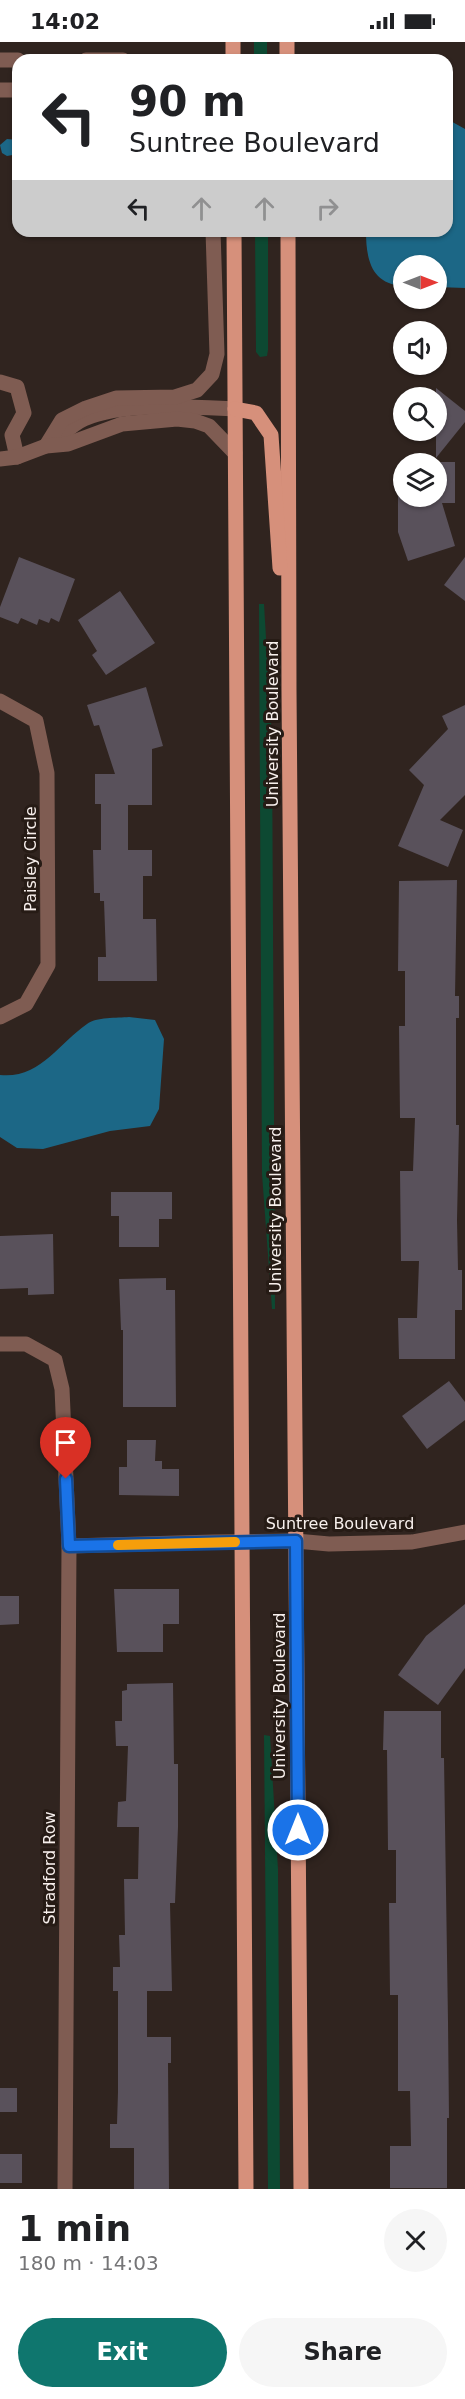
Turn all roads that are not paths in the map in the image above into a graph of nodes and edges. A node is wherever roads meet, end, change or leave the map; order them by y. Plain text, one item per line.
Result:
1 (213, 237) edge
2 (234, 237) edge
3 (288, 237) edge
4 (0, 382) edge
5 (235, 409) junction
6 (46, 446) junction
7 (235, 453) junction
8 (17, 457) junction
9 (0, 459) edge
10 (289, 690) junction
11 (0, 701) edge
12 (0, 1017) edge
13 (0, 1344) edge
14 (465, 1532) edge
15 (296, 1541) junction
16 (242, 1542) junction
17 (69, 1546) junction
18 (65, 2189) edge
19 (246, 2189) edge
20 (301, 2189) edge

1 - 6 street
2 - 5 main road, University Boulevard
3 - 10 main road, University Boulevard
4 - 8 street
5 - 6 street
5 - 7 main road, University Boulevard
5 - 10 main road
6 - 7 street
6 - 8 street
7 - 16 main road, University Boulevard
8 - 9 street
10 - 15 main road, University Boulevard
11 - 12 street, Paisley Circle
13 - 17 street, Stradford Row
14 - 15 street, Suntree Boulevard
15 - 16 street, Suntree Boulevard
15 - 20 main road, University Boulevard
16 - 17 street, Suntree Boulevard
16 - 19 main road, University Boulevard
17 - 18 street, Stradford Row

